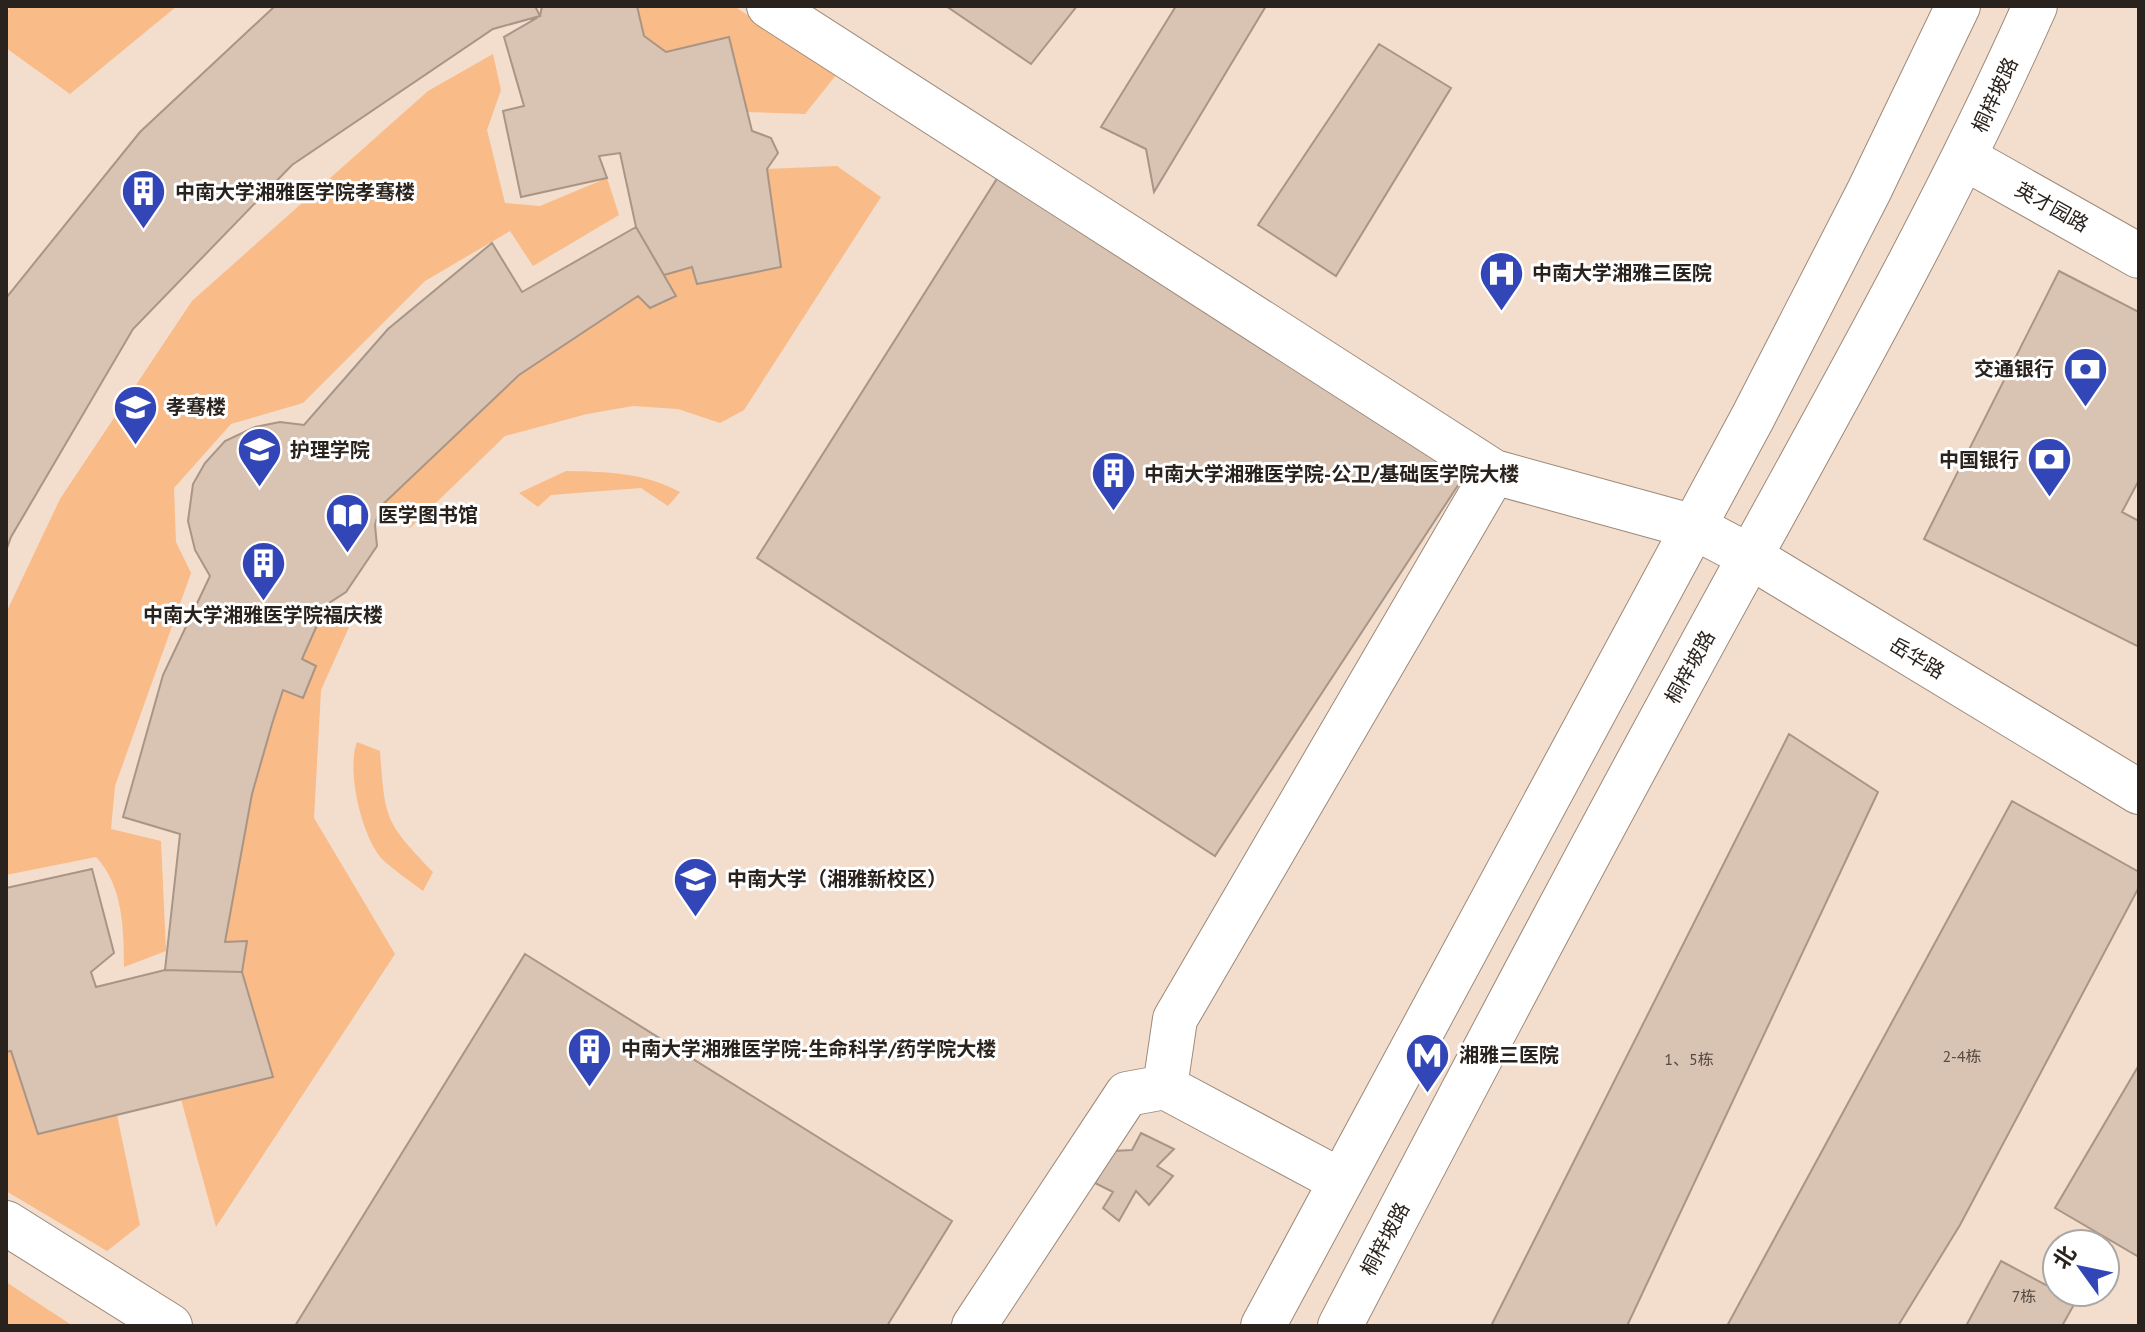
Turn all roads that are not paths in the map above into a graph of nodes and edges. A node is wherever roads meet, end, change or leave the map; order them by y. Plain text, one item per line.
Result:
1 (769, 6) edge
2 (1958, 6) edge
3 (2035, 6) edge
4 (1965, 158) junction
5 (2139, 256) edge
6 (1494, 472) junction
7 (1694, 527) junction
8 (1751, 557) junction
9 (2139, 792) edge
10 (1165, 1087) junction
11 (1339, 1180) junction
12 (6, 1223) edge
13 (170, 1326) edge
14 (974, 1326) edge
15 (1263, 1326) edge
16 (1340, 1326) edge

1 - 6 street, 岳华路
2 - 7 street
3 - 4 street, 桐梓坡路
4 - 5 street, 英才园路
4 - 8 street, 桐梓坡路
6 - 7 street, 岳华路
6 - 10 street
7 - 8 street, 岳华路
7 - 11 street
8 - 9 street, 岳华路
8 - 16 street, 桐梓坡路
10 - 11 street
10 - 14 street
11 - 15 street
12 - 13 street

